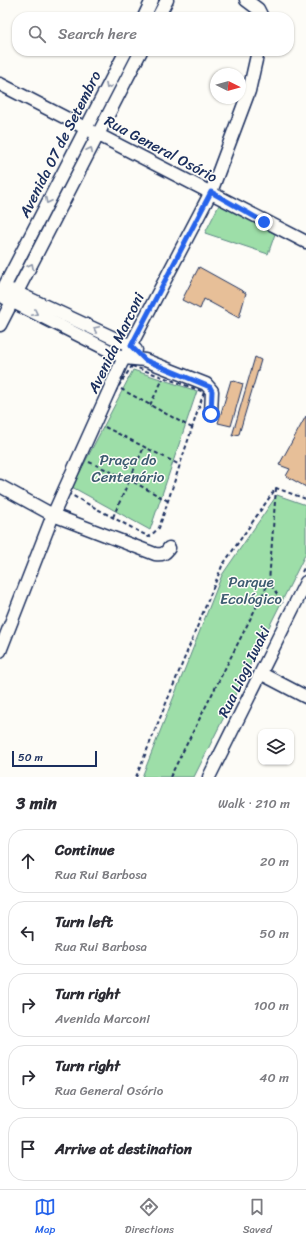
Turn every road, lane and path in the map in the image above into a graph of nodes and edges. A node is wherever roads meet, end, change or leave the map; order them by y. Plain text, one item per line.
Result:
1 (152, 0) edge
2 (167, 0) edge
3 (248, 1) edge
4 (146, 12) edge
5 (161, 12) edge
6 (260, 12) edge
7 (123, 56) edge
8 (138, 56) edge
9 (257, 56) edge
10 (0, 84) edge
11 (86, 128) junction
12 (98, 134) junction
13 (211, 192) junction
14 (306, 242) edge
15 (1, 291) edge
16 (15, 296) junction
17 (0, 325) edge
18 (131, 346) junction
19 (124, 358) junction
20 (145, 360) junction
21 (164, 377) junction
22 (118, 387) junction
23 (150, 405) junction
24 (211, 414) dead end
25 (99, 424) junction
26 (192, 428) junction
27 (144, 447) junction
28 (81, 458) junction
29 (180, 465) junction
30 (130, 480) junction
31 (0, 486) edge
32 (276, 488) junction
33 (306, 499) edge
34 (168, 501) junction
35 (53, 515) junction
36 (112, 517) junction
37 (169, 548) dead end
38 (269, 582) junction
39 (306, 582) edge
40 (285, 605) dead end
41 (0, 650) edge
42 (262, 674) junction
43 (306, 697) edge
44 (136, 777) edge
45 (170, 777) edge
46 (209, 777) edge

1 - 4 street
2 - 5 street
3 - 6 street
7 -> 11 street, Avenida 07 de Setembro
8 - 12 street, Avenida 07 de Setembro
9 - 13 street, Avenida Marconi
10 - 11 street, Rua General Osório
11 - 12 street, Rua General Osório
11 -> 15 street, Avenida 07 de Setembro
12 - 13 street, Rua General Osório
16 -> 12 street, Avenida 07 de Setembro
13 - 14 street, Rua General Osório
13 - 18 street, Avenida Marconi
15 - 16 street
16 - 17 street, Avenida 07 de Setembro
18 -> 16 street
16 -> 19 street
18 - 19 street, Avenida Marconi
18 - 20 street
19 - 20 street
19 - 35 street, Avenida Marconi
20 - 24 street
21 - 22 path
21 - 23 path
21 - 26 path
22 - 23 path
22 - 25 path
23 - 26 path
25 - 27 path
25 - 28 path
26 - 29 path
27 - 29 path
27 - 30 path
28 - 30 path
28 - 36 path
29 - 34 path
30 - 34 path
30 - 36 path
31 - 35 street
32 - 33 path
32 - 38 path
32 - 44 path
34 - 36 path
35 - 37 street
35 - 41 street, Avenida Marconi
38 - 40 path
38 - 45 path
39 - 42 street, Rua Liogi Iwaki
42 - 43 street
42 - 46 street, Rua Liogi Iwaki

